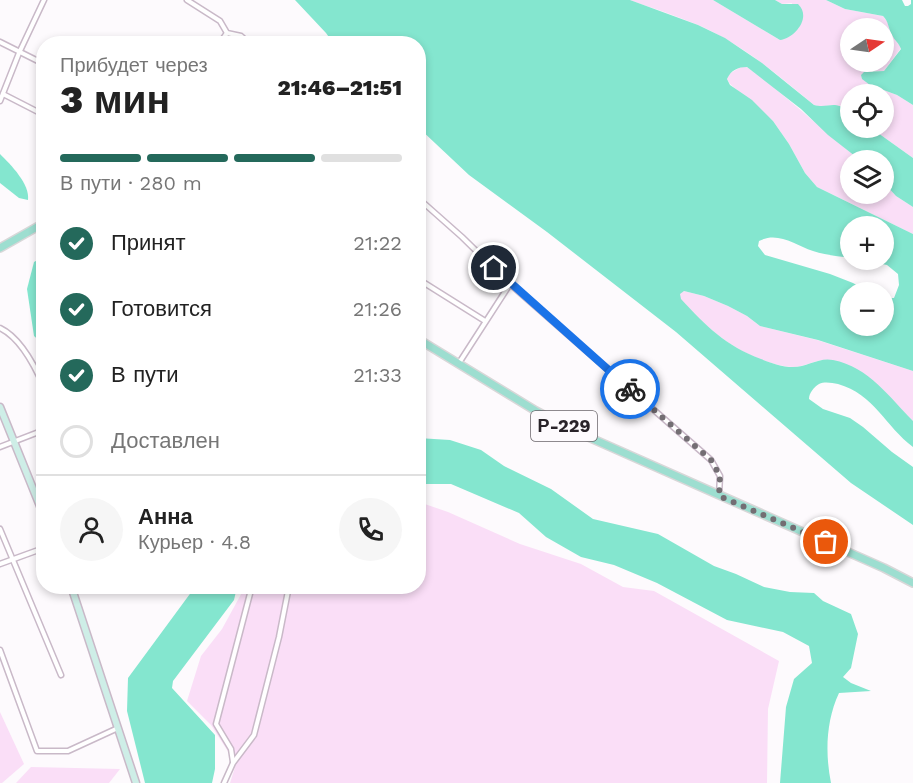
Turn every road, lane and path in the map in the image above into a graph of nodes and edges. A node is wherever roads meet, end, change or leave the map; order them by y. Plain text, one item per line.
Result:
1 (44, 0) edge
2 (187, 0) edge
3 (227, 33) junction
4 (225, 36) edge
5 (241, 36) edge
6 (0, 42) edge
7 (20, 53) junction
8 (36, 60) edge
9 (3, 94) junction
10 (0, 101) edge
11 (36, 111) edge
12 (426, 205) edge
13 (36, 228) edge
14 (0, 248) edge
15 (426, 284) edge
16 (510, 284) junction
17 (485, 321) junction
18 (0, 328) edge
19 (426, 344) edge
20 (459, 363) junction
21 (36, 372) edge
22 (0, 407) edge
23 (36, 433) edge
24 (14, 443) junction
25 (0, 447) edge
26 (719, 496) junction
27 (36, 497) edge
28 (0, 529) edge
29 (36, 551) edge
30 (12, 560) junction
31 (0, 564) edge
32 (913, 583) edge
33 (74, 594) edge
34 (250, 594) edge
35 (287, 594) edge
36 (0, 650) edge
37 (61, 675) dead end
38 (118, 728) junction
39 (233, 763) junction
40 (136, 783) edge
41 (224, 783) edge

1 - 7 street
2 - 3 street
3 - 4 street
3 - 5 street
6 - 7 street
7 - 8 street
7 - 9 street
9 - 10 street
9 - 11 street
12 - 16 street
13 - 14 main road
15 - 17 street
16 - 17 street
16 - 26 street
17 - 20 street
18 - 21 street
19 - 20 main road, Р-229
20 - 26 main road, Р-229
22 - 24 street
23 - 24 street
24 - 25 street
24 - 27 street
26 - 32 main road, Р-229
28 - 30 street
29 - 30 street
30 - 31 street
30 - 37 street
33 - 38 street
34 - 39 street
35 - 39 street
36 - 38 street
38 - 40 street
39 - 41 street

